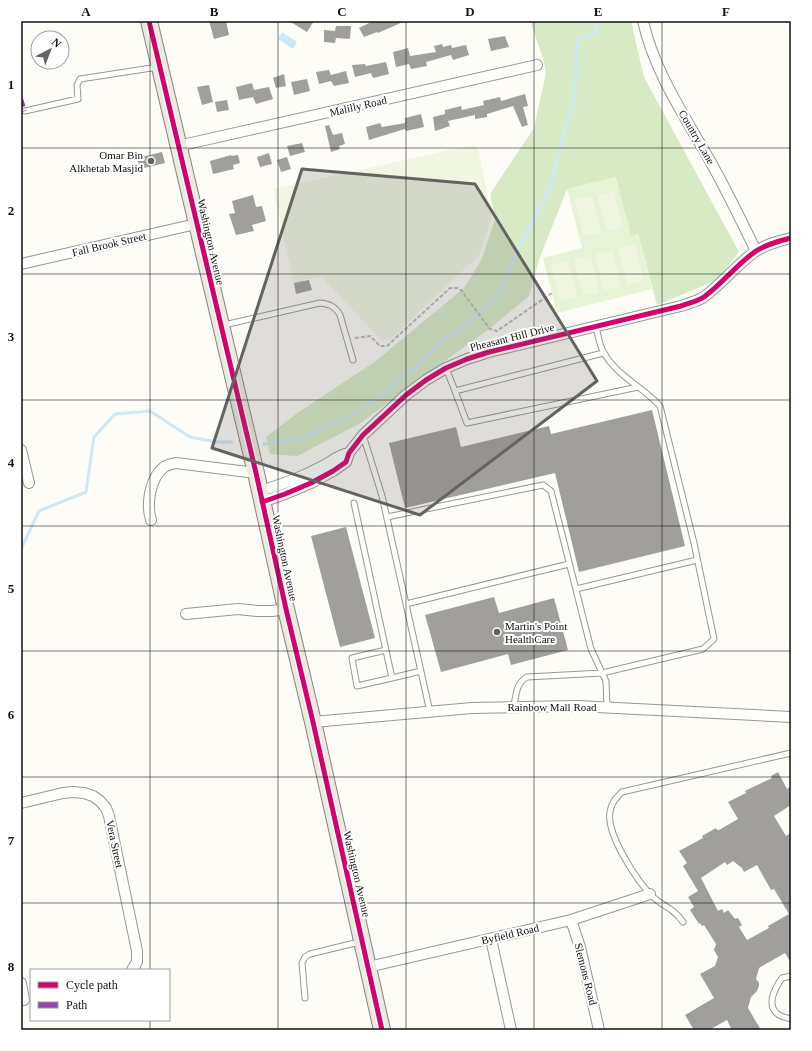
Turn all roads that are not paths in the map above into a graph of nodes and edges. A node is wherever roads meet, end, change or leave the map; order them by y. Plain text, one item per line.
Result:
1 (149, 21) edge
2 (643, 21) edge
3 (537, 65) dead end
4 (159, 67) junction
5 (25, 111) dead end
6 (178, 146) junction
7 (196, 224) junction
8 (791, 238) edge
9 (756, 251) junction
10 (21, 264) edge
11 (221, 326) junction
12 (596, 326) junction
13 (603, 353) junction
14 (353, 360) dead end
15 (446, 368) junction
16 (638, 387) junction
17 (455, 391) junction
18 (363, 435) junction
19 (21, 450) edge
20 (256, 473) junction
21 (28, 484) dead end
22 (261, 496) junction
23 (354, 502) dead end
24 (387, 517) junction
25 (151, 520) dead end
26 (697, 560) junction
27 (569, 564) junction
28 (576, 589) junction
29 (406, 604) junction
30 (286, 609) junction
31 (186, 614) dead end
32 (386, 650) junction
33 (421, 672) junction
34 (602, 673) junction
35 (392, 678) junction
36 (514, 706) junction
37 (608, 706) junction
38 (430, 712) junction
39 (791, 718) edge
40 (313, 722) junction
41 (791, 753) edge
42 (21, 803) edge
43 (650, 894) junction
44 (570, 920) junction
45 (683, 922) dead end
46 (491, 938) junction
47 (362, 941) junction
48 (368, 967) junction
49 (132, 969) edge
50 (791, 976) edge
51 (21, 982) edge
52 (305, 998) dead end
53 (26, 1000) edge
54 (791, 1019) edge
55 (382, 1030) edge
56 (511, 1030) edge
57 (599, 1030) edge

1 - 4 main road, Washington Avenue
2 - 9 street, Country Lane
3 - 6 street, Malilly Road
4 - 5 lane
4 - 6 main road, Washington Avenue
6 - 7 main road, Washington Avenue
7 - 10 street, Fall Brook Street
7 - 11 main road, Washington Avenue
8 - 9 street, Pheasant Hill Drive
9 - 12 street, Pheasant Hill Drive
11 - 14 lane
11 - 20 main road, Washington Avenue
12 - 13 lane
12 - 15 street, Pheasant Hill Drive
13 - 16 lane
13 - 17 lane
15 - 17 lane
15 - 18 street, Pheasant Hill Drive
16 - 17 lane
16 - 26 lane
18 - 22 street, Pheasant Hill Drive
18 - 24 lane
19 - 21 street
20 - 22 main road, Washington Avenue
20 - 25 street
22 - 30 main road, Washington Avenue
23 - 32 lane
24 - 27 lane
24 - 29 lane
26 - 28 lane
26 - 34 lane
27 - 28 lane
27 - 29 lane
28 - 34 lane
29 - 33 lane
30 - 31 street
30 - 40 main road, Washington Avenue
32 - 35 lane
32 - 35 lane
33 - 35 lane
33 - 38 lane
34 - 36 lane
34 - 37 lane
36 - 37 street, Rainbow Mall Road
36 - 38 street, Rainbow Mall Road
37 - 39 street, Rainbow Mall Road
38 - 40 street, Rainbow Mall Road
40 - 47 main road, Washington Avenue
41 - 43 lane
42 - 49 street, Vera Street
43 - 44 street, Byfield Road
43 - 45 lane
44 - 46 street, Byfield Road
44 - 57 street, Slemons Road
46 - 48 street, Byfield Road
46 - 56 street
47 - 48 main road, Washington Avenue
47 - 52 lane
48 - 55 main road, Washington Avenue
50 - 54 lane
51 - 53 street

